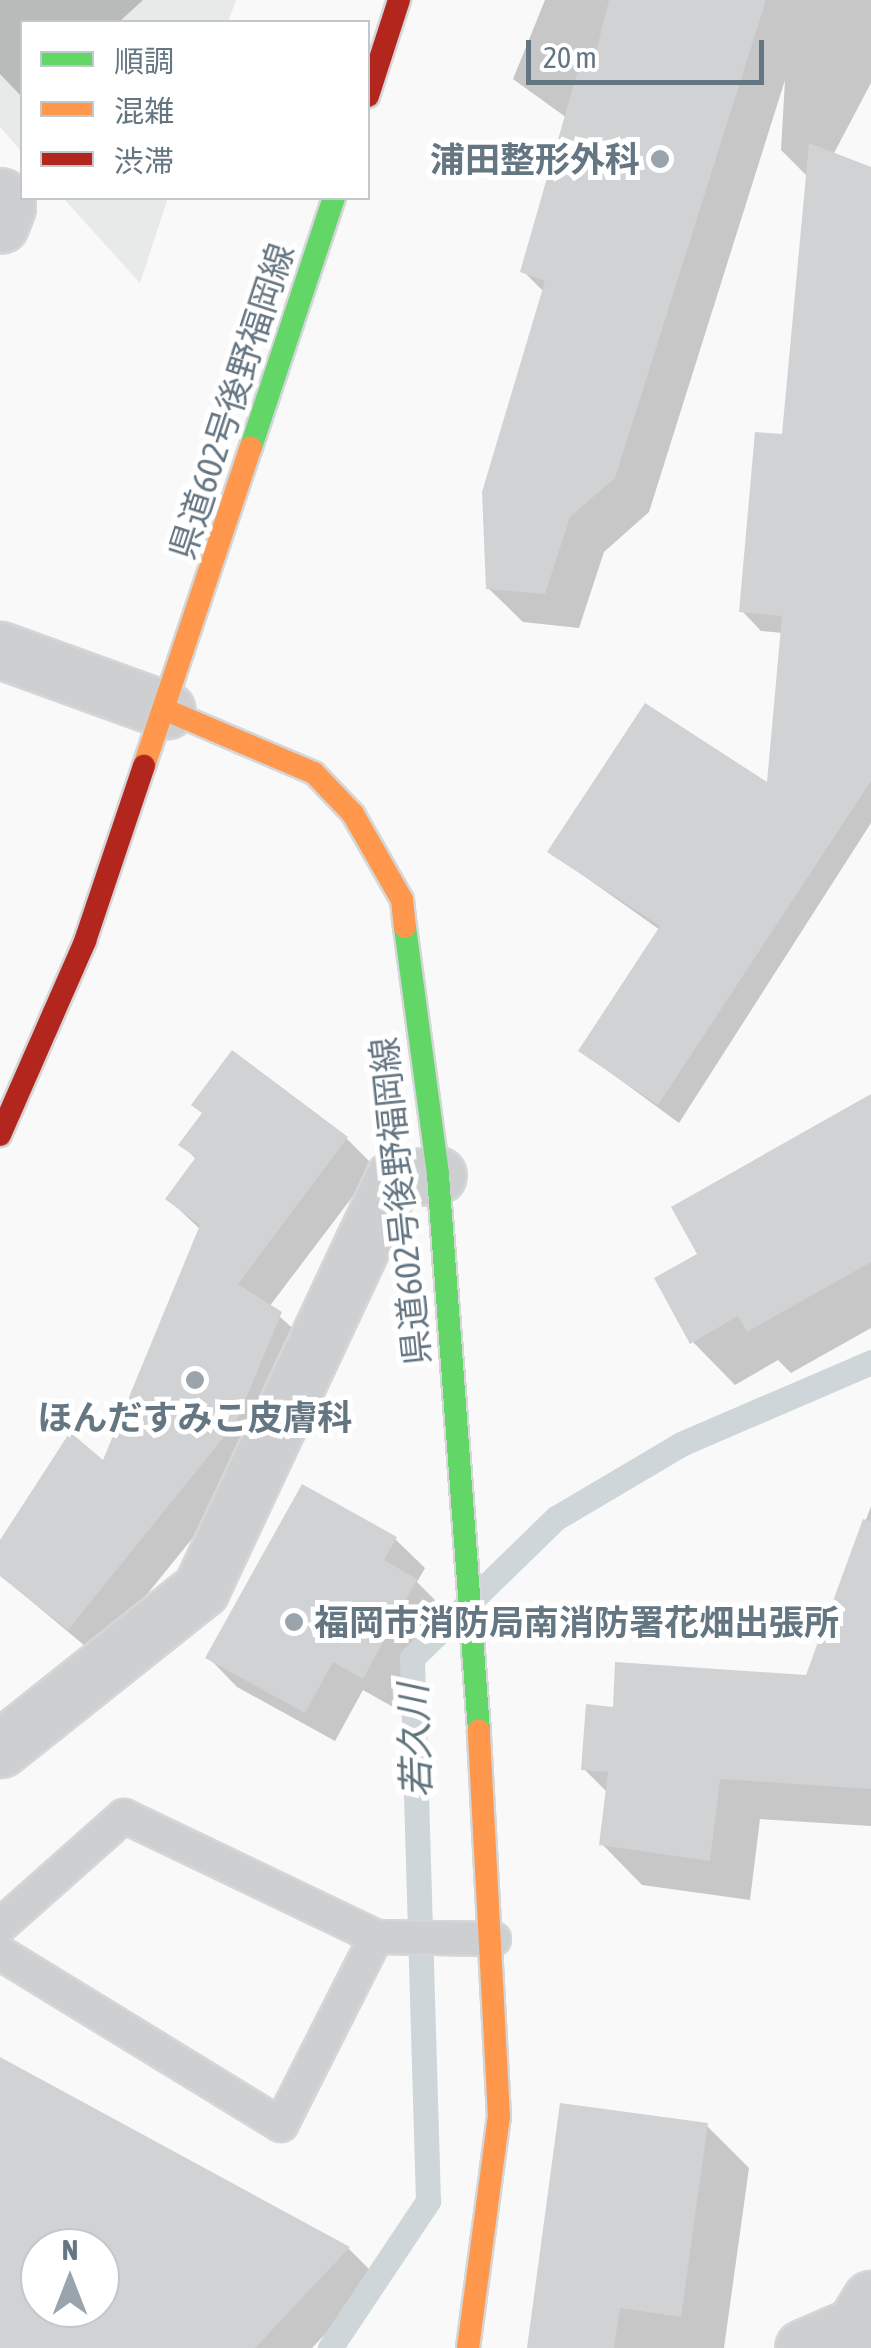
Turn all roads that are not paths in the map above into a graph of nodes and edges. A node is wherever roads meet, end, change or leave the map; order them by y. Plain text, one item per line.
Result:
1 (399, 0) edge
2 (370, 90) edge
3 (0, 196) edge
4 (333, 200) edge
5 (0, 225) edge
6 (0, 650) edge
7 (166, 710) junction
8 (0, 1135) edge
9 (438, 1175) junction
10 (0, 1749) edge
11 (0, 1926) edge
12 (376, 1938) junction
13 (494, 1939) junction
14 (0, 1953) edge
15 (871, 2299) edge
16 (468, 2348) edge
17 (803, 2348) edge

1 - 2 main road
3 - 5 street
4 - 7 main road, 県道602号後野福岡線
6 - 7 street
7 - 8 main road
7 - 9 main road, 県道602号後野福岡線
9 - 10 street
9 - 13 main road, 県道602号後野福岡線
11 - 12 lane
12 - 13 lane
12 - 14 lane
13 - 16 main road, 県道602号後野福岡線
15 - 17 street

